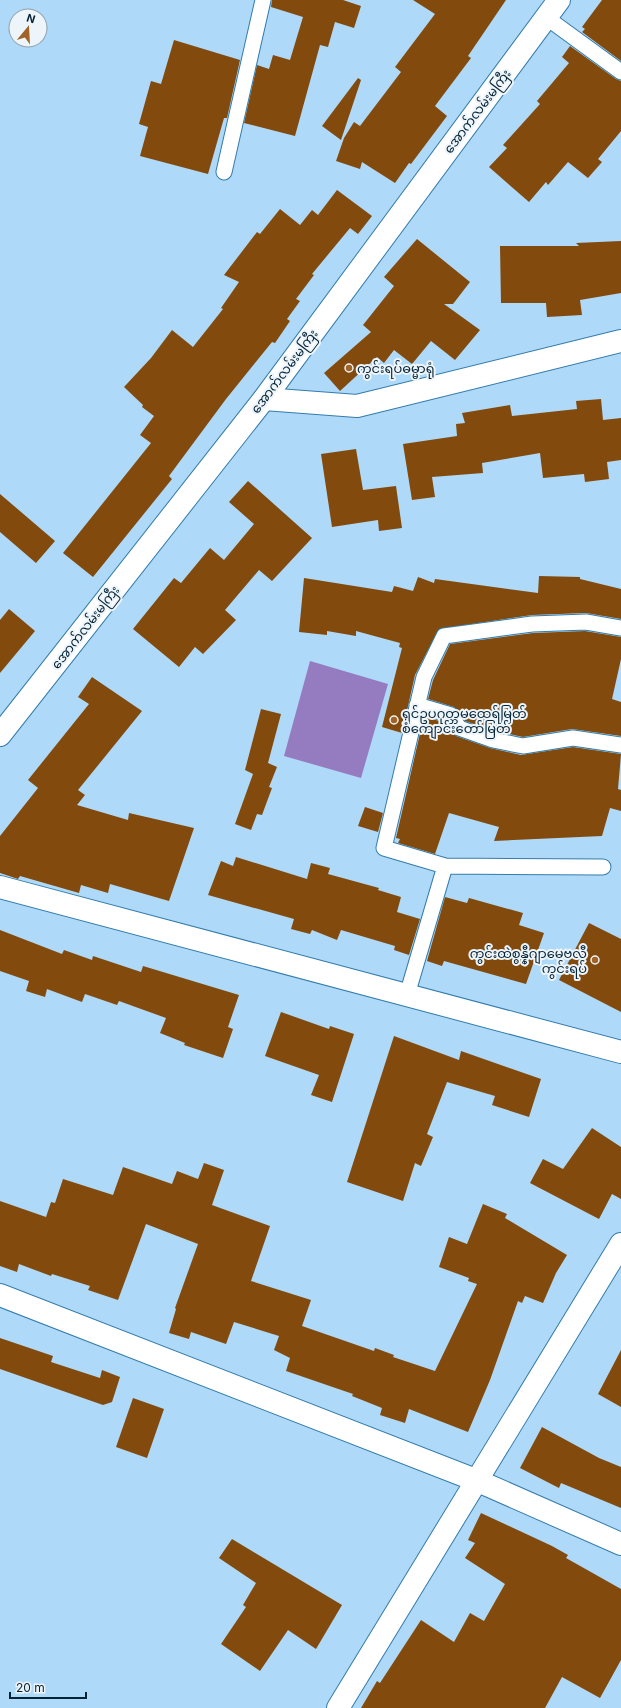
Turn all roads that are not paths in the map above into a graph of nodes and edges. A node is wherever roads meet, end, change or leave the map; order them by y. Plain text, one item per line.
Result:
1 (263, 0) edge
2 (559, 0) edge
3 (546, 18) junction
4 (621, 72) edge
5 (224, 172) dead end
6 (621, 340) edge
7 (264, 399) junction
8 (621, 628) edge
9 (417, 705) junction
10 (0, 735) edge
11 (621, 744) edge
12 (445, 866) junction
13 (603, 867) dead end
14 (0, 887) edge
15 (406, 995) junction
16 (621, 1052) edge
17 (621, 1244) edge
18 (0, 1295) edge
19 (478, 1481) junction
20 (621, 1544) edge
21 (338, 1708) edge

1 - 5 lane
2 - 3 main road, အောက်လမ်းမကြီး
3 - 4 lane
3 - 7 main road, အောက်လမ်းမကြီး
6 - 7 main road
7 - 10 main road, အောက်လမ်းမကြီး
8 - 9 lane
9 - 11 lane
9 - 12 lane
12 - 13 lane
12 - 15 lane
14 - 15 main road
15 - 16 main road
17 - 19 main road
18 - 19 main road
19 - 20 main road
19 - 21 main road

